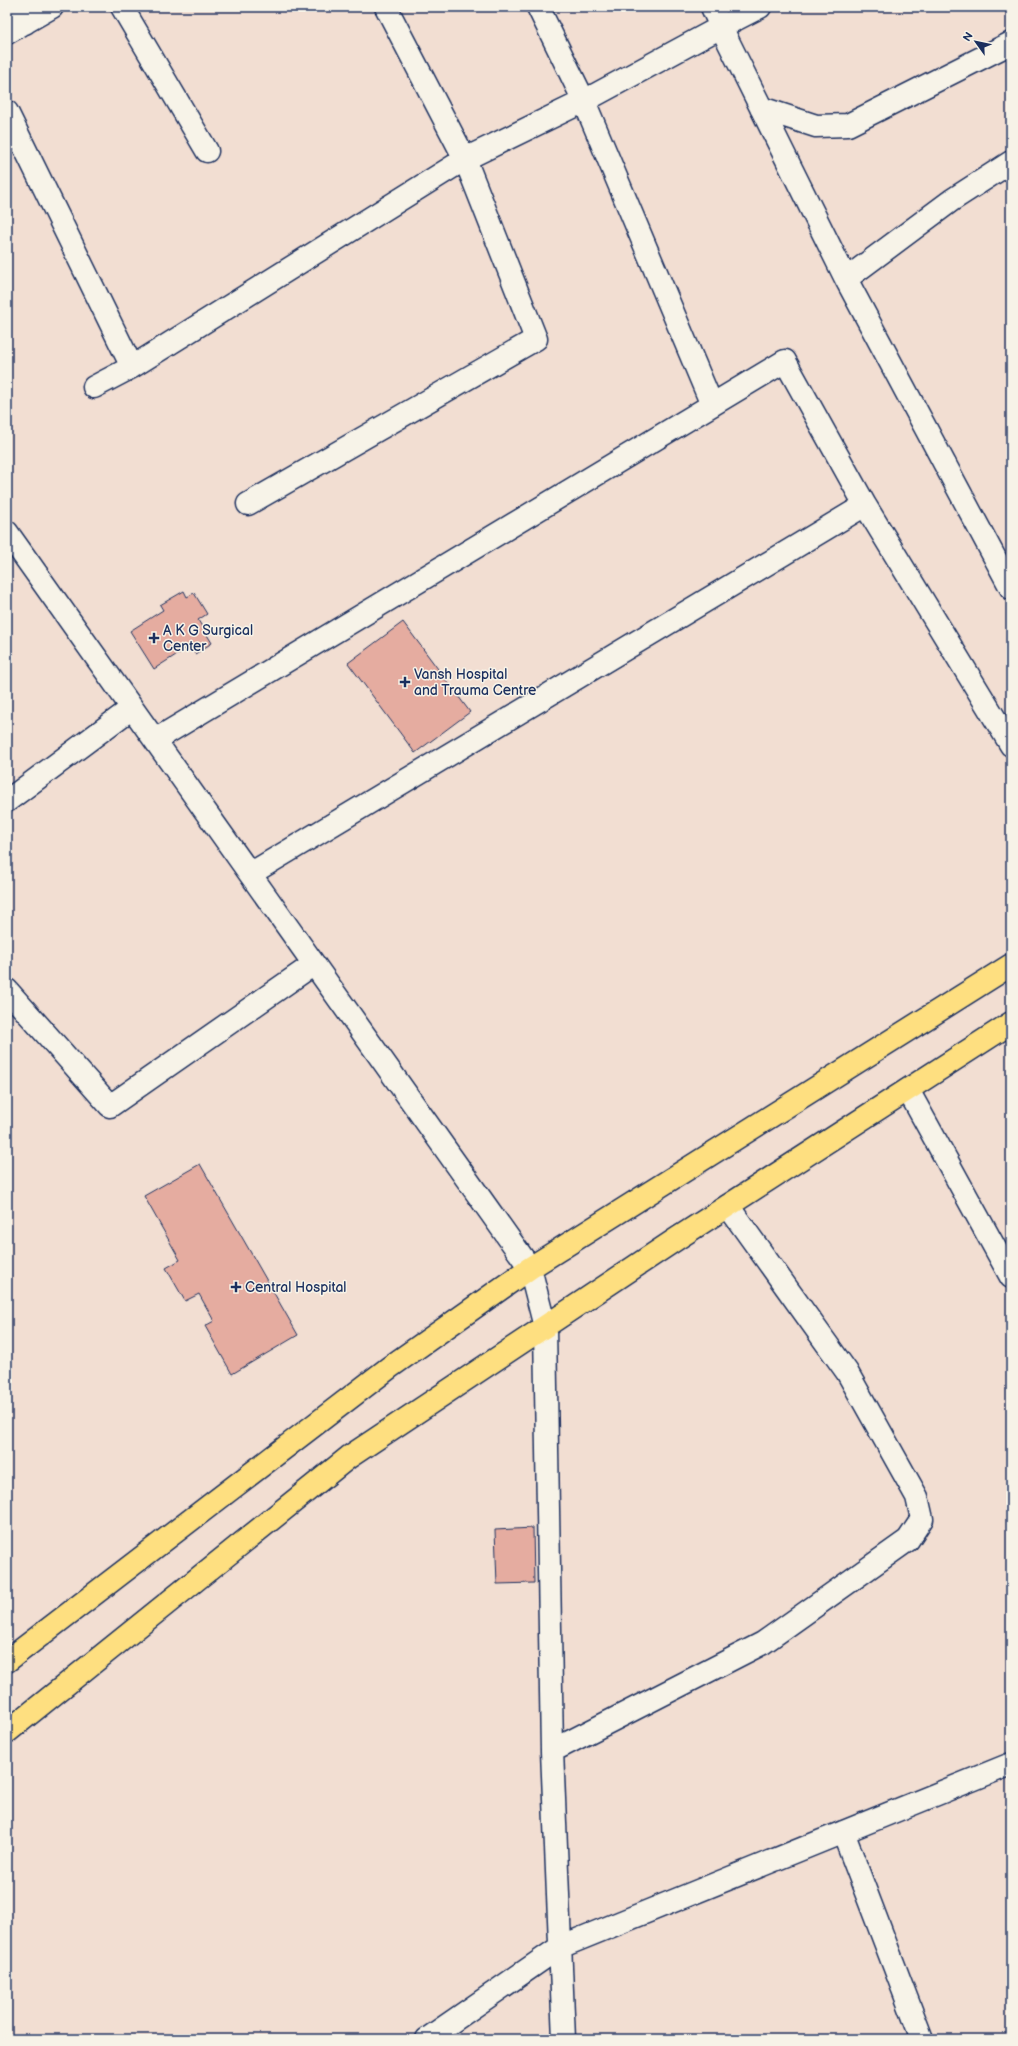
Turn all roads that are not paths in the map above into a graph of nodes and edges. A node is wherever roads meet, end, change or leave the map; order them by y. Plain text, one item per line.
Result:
1 (52, 7) edge
2 (122, 7) edge
3 (386, 7) edge
4 (538, 7) edge
5 (712, 7) edge
6 (760, 7) edge
7 (15, 21) edge
8 (720, 27) junction
9 (1011, 42) edge
10 (584, 101) junction
11 (761, 108) junction
12 (7, 112) edge
13 (207, 151) dead end
14 (465, 159) junction
15 (1011, 162) edge
16 (846, 279) junction
17 (132, 367) junction
18 (94, 387) dead end
19 (712, 405) junction
20 (248, 504) dead end
21 (865, 505) junction
22 (7, 532) edge
23 (1011, 588) edge
24 (132, 708) junction
25 (155, 740) junction
26 (1011, 745) edge
27 (7, 801) edge
28 (250, 874) junction
29 (314, 964) junction
30 (1011, 965) edge
31 (7, 990) edge
32 (1011, 1023) edge
33 (908, 1090) junction
34 (728, 1206) junction
35 (530, 1268) junction
36 (1011, 1277) edge
37 (545, 1327) junction
38 (7, 1661) edge
39 (7, 1732) edge
40 (552, 1751) junction
41 (1011, 1764) edge
42 (843, 1832) junction
43 (560, 1947) junction
44 (427, 2039) edge
45 (564, 2039) edge
46 (922, 2039) edge

1 - 7 street
2 - 13 street
3 - 14 street
4 - 10 street
5 - 8 street
6 - 8 street
8 - 10 street
8 - 11 street
9 - 11 street
10 - 14 street
10 - 19 street
11 - 16 street
12 - 17 street
14 - 17 street
14 - 20 street
15 - 16 street
16 - 23 street
17 - 18 street
19 - 21 street
19 - 25 street
21 - 26 street
21 - 28 street
22 - 24 street
24 - 25 street
24 - 27 street
25 - 28 street
28 - 29 street
29 - 31 street
29 - 35 street
30 - 35 main road
32 - 33 main road
33 - 34 main road
33 - 36 street
34 - 37 main road
34 - 40 street
35 - 37 street
35 - 38 main road
37 - 39 main road
37 - 40 street
40 - 43 street
41 - 42 street
42 - 43 street
42 - 46 street
43 - 44 street
43 - 45 street

